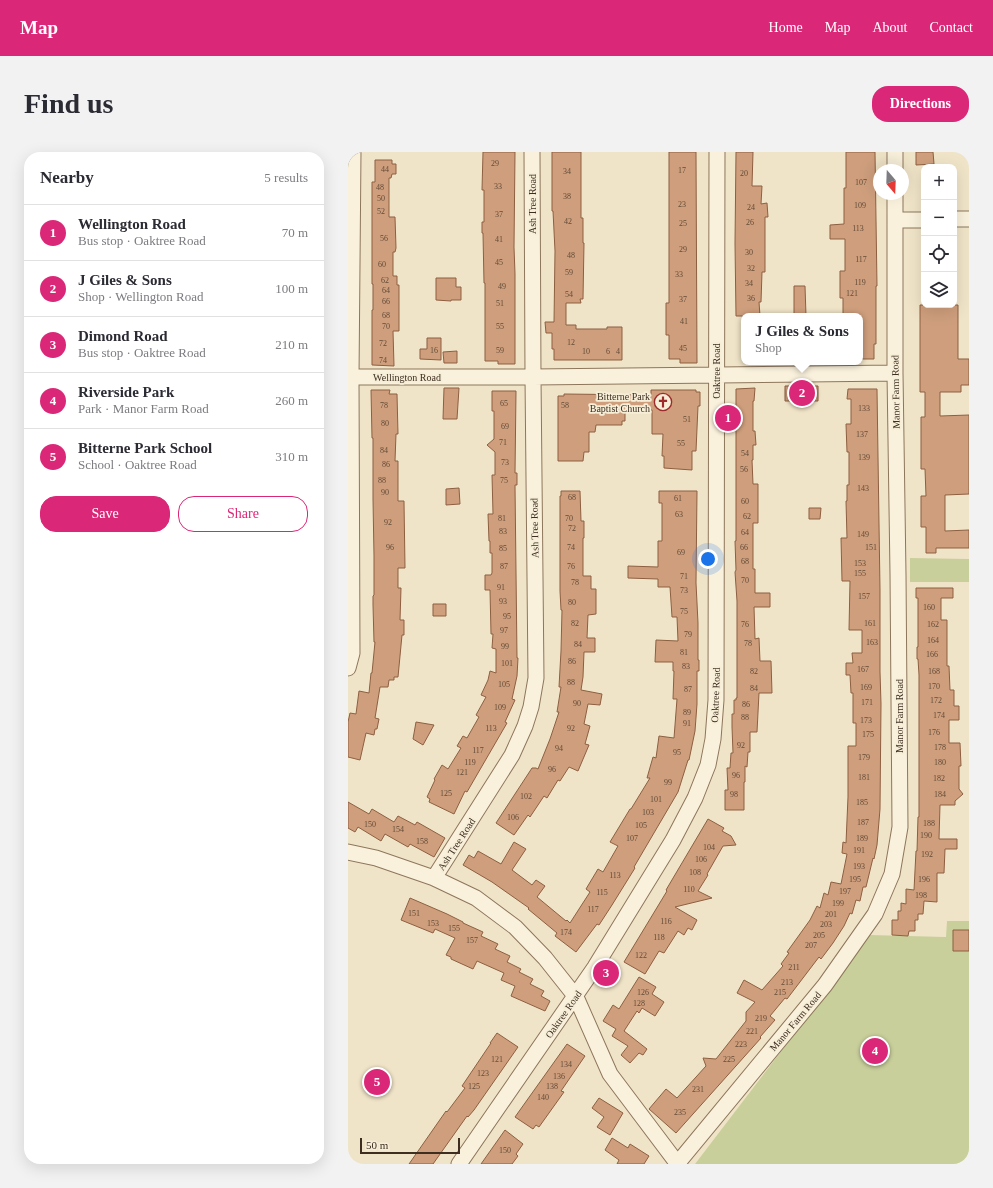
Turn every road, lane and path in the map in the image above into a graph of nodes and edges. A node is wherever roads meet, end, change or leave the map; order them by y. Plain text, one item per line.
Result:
1 (353, 152) edge
2 (532, 152) edge
3 (716, 152) edge
4 (895, 152) edge
5 (895, 164) edge
6 (895, 200) edge
7 (957, 219) edge
8 (969, 219) edge
9 (896, 220) junction
10 (921, 220) edge
11 (895, 373) junction
12 (716, 375) junction
13 (351, 377) junction
14 (533, 377) junction
15 (348, 668) edge
16 (348, 852) edge
17 (434, 878) junction
18 (576, 997) junction
19 (459, 1164) edge
20 (677, 1164) edge

1 - 13 street
2 - 14 street, Ash Tree Road
3 - 12 street, Oaktree Road
4 - 5 street
6 - 9 street, Manor Farm Road
7 - 8 street
9 - 10 street
9 - 11 street, Manor Farm Road
11 - 12 street, Wellington Road
11 - 20 street, Manor Farm Road
12 - 14 street, Wellington Road
12 - 18 street, Oaktree Road
13 - 14 street, Wellington Road
13 - 15 street
14 - 17 street, Ash Tree Road
16 - 17 street
17 - 18 street
18 - 19 street, Oaktree Road
18 - 20 street

